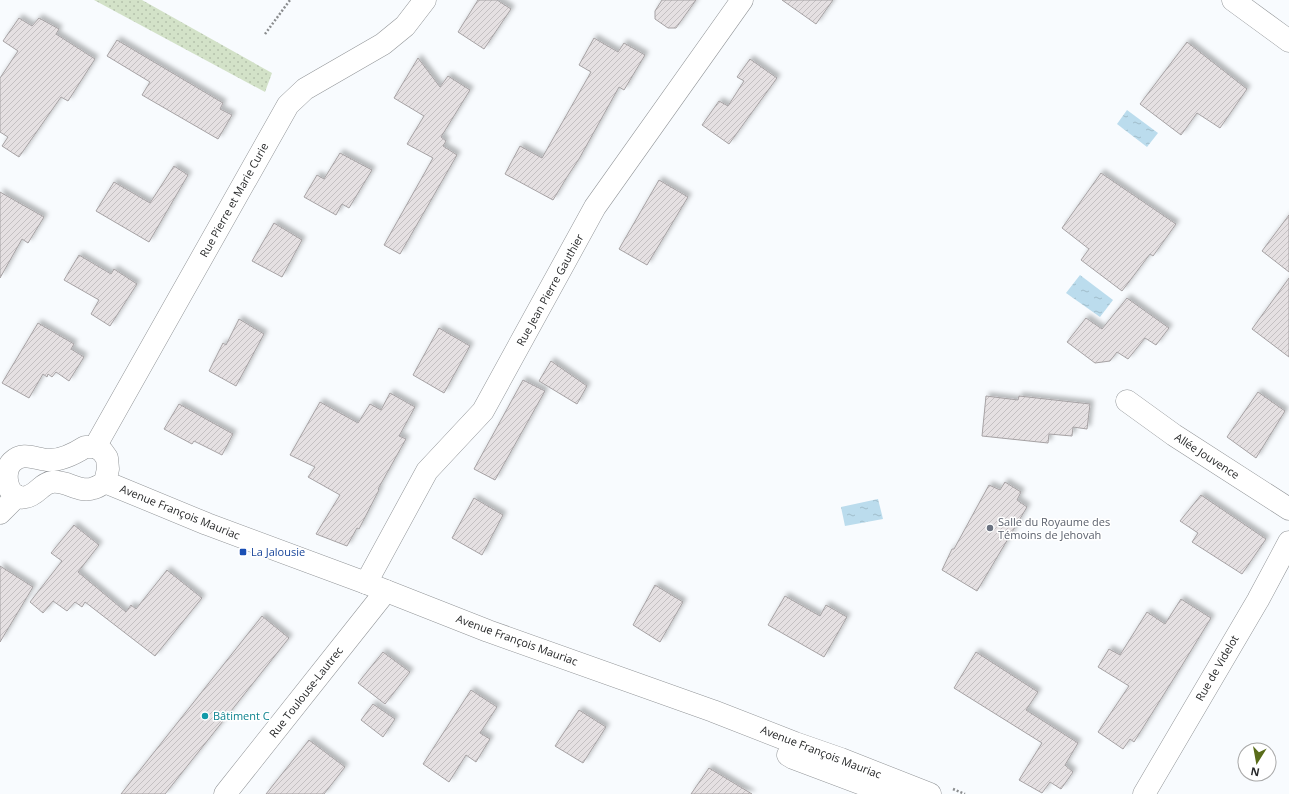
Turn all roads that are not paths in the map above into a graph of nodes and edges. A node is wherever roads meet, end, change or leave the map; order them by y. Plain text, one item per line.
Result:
1 (425, 0) edge
2 (742, 0) edge
3 (1233, 0) edge
4 (1289, 41) edge
5 (1127, 401) dead end
6 (95, 447) junction
7 (6, 460) edge
8 (105, 482) junction
9 (17, 496) junction
10 (1289, 509) edge
11 (0, 513) edge
12 (1289, 542) edge
13 (376, 587) junction
14 (713, 710) junction
15 (225, 794) edge
16 (889, 794) edge
17 (930, 794) edge
18 (1144, 794) edge

1 - 6 street, Rue Pierre et Marie Curie
2 - 13 street, Rue Jean Pierre Gauthier
3 - 4 street
5 - 10 street, Allée Jouvence
6 - 7 street
6 - 8 street
7 - 9 street
8 - 9 street
8 - 13 street, Avenue François Mauriac
9 - 11 street
12 - 18 street, Rue de Videlot
13 - 14 street, Avenue François Mauriac
13 - 15 street, Rue Toulouse-Lautrec
14 - 16 street
14 - 17 street, Avenue François Mauriac

